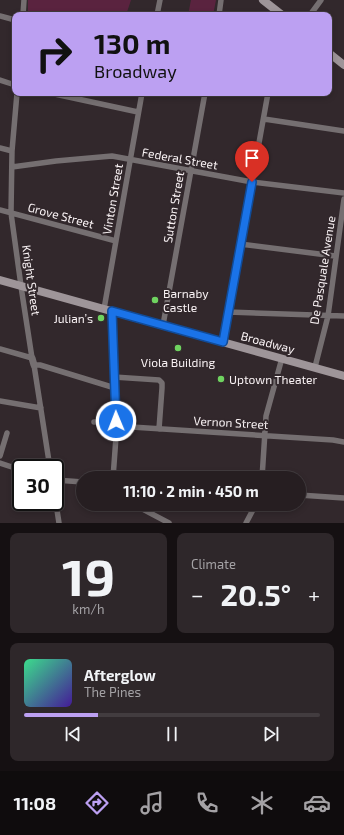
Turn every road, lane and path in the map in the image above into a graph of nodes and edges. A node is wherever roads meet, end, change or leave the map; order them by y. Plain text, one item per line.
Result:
1 (24, 0) edge
2 (160, 0) edge
3 (221, 0) edge
4 (262, 0) edge
5 (321, 0) edge
6 (23, 12) edge
7 (158, 12) edge
8 (219, 12) edge
9 (278, 12) edge
10 (312, 12) edge
11 (0, 16) edge
12 (12, 19) edge
13 (332, 55) edge
14 (344, 65) edge
15 (0, 80) edge
16 (12, 84) edge
17 (17, 96) edge
18 (64, 96) edge
19 (141, 96) edge
20 (204, 96) edge
21 (268, 96) edge
22 (138, 112) junction
23 (264, 120) junction
24 (344, 130) edge
25 (0, 148) edge
26 (12, 151) junction
27 (131, 160) junction
28 (12, 167) junction
29 (191, 171) junction
30 (252, 182) junction
31 (344, 193) edge
32 (344, 199) edge
33 (0, 210) edge
34 (11, 213) junction
35 (116, 241) junction
36 (240, 244) junction
37 (335, 256) junction
38 (0, 280) edge
39 (21, 286) junction
40 (104, 309) junction
41 (112, 311) junction
42 (228, 312) junction
43 (328, 316) junction
44 (344, 316) edge
45 (163, 325) junction
46 (223, 342) junction
47 (0, 349) edge
48 (282, 358) junction
49 (33, 362) junction
50 (315, 367) junction
51 (344, 376) edge
52 (114, 377) junction
53 (115, 388) junction
54 (0, 401) edge
55 (41, 408) junction
56 (94, 422) dead end
57 (116, 424) junction
58 (159, 429) junction
59 (8, 433) dead end
60 (264, 435) junction
61 (344, 442) edge
62 (0, 456) edge
63 (49, 459) edge
64 (0, 462) edge
65 (12, 467) edge
66 (113, 471) edge
67 (262, 471) edge
68 (64, 481) edge
69 (76, 482) edge
70 (306, 496) edge
71 (344, 498) edge
72 (57, 511) edge
73 (146, 511) edge
74 (252, 511) edge
75 (59, 523) edge
76 (169, 523) edge
77 (246, 523) edge

1 - 6 street
2 - 7 street
3 - 8 street
4 - 9 main road
5 - 10 street
11 - 12 street
13 - 14 main road
15 - 16 street
17 - 26 street, Knight Street
18 - 22 street
19 - 22 street, Vinton Street
20 - 29 street, Sutton Street
21 - 23 street
22 - 27 street, Vinton Street
23 - 24 street
23 - 30 street
25 - 26 street
26 - 28 street, Knight Street
27 - 28 street, Federal Street
27 - 29 street, Federal Street
27 - 35 street, Vinton Street
28 - 34 street, Knight Street
29 - 30 street, Federal Street
29 - 45 street, Sutton Street
30 - 31 street, Federal Street
30 - 36 street
32 - 37 street, De Pasquale Avenue
33 - 34 street, Grove Street
34 - 35 street, Grove Street
34 - 39 street, Knight Street
35 - 40 street, Vinton Street
36 - 37 street
36 - 42 street
37 - 43 street, De Pasquale Avenue
38 - 39 main road, Broadway
39 - 40 main road, Broadway
39 - 49 street, Knight Street
40 - 41 main road, Broadway
41 - 45 main road, Broadway
41 - 52 street
42 - 43 street
42 - 46 street
43 - 44 street
43 - 50 street, De Pasquale Avenue
45 - 46 main road, Broadway
46 - 48 main road, Broadway
47 - 49 street
48 - 50 main road, Broadway
48 - 60 street
49 - 53 street
49 - 55 street, Knight Street
50 - 51 main road, Broadway
52 - 53 street
52 - 58 street
53 - 57 street
54 - 55 street
55 - 63 street, Knight Street
56 - 57 street, Vernon Street
57 - 58 street, Vernon Street
57 - 66 street
58 - 60 street, Vernon Street
59 - 62 street
60 - 61 street, Vernon Street
60 - 67 street
64 - 65 street
68 - 69 street
70 - 71 street
72 - 75 street
73 - 76 street
74 - 77 street

